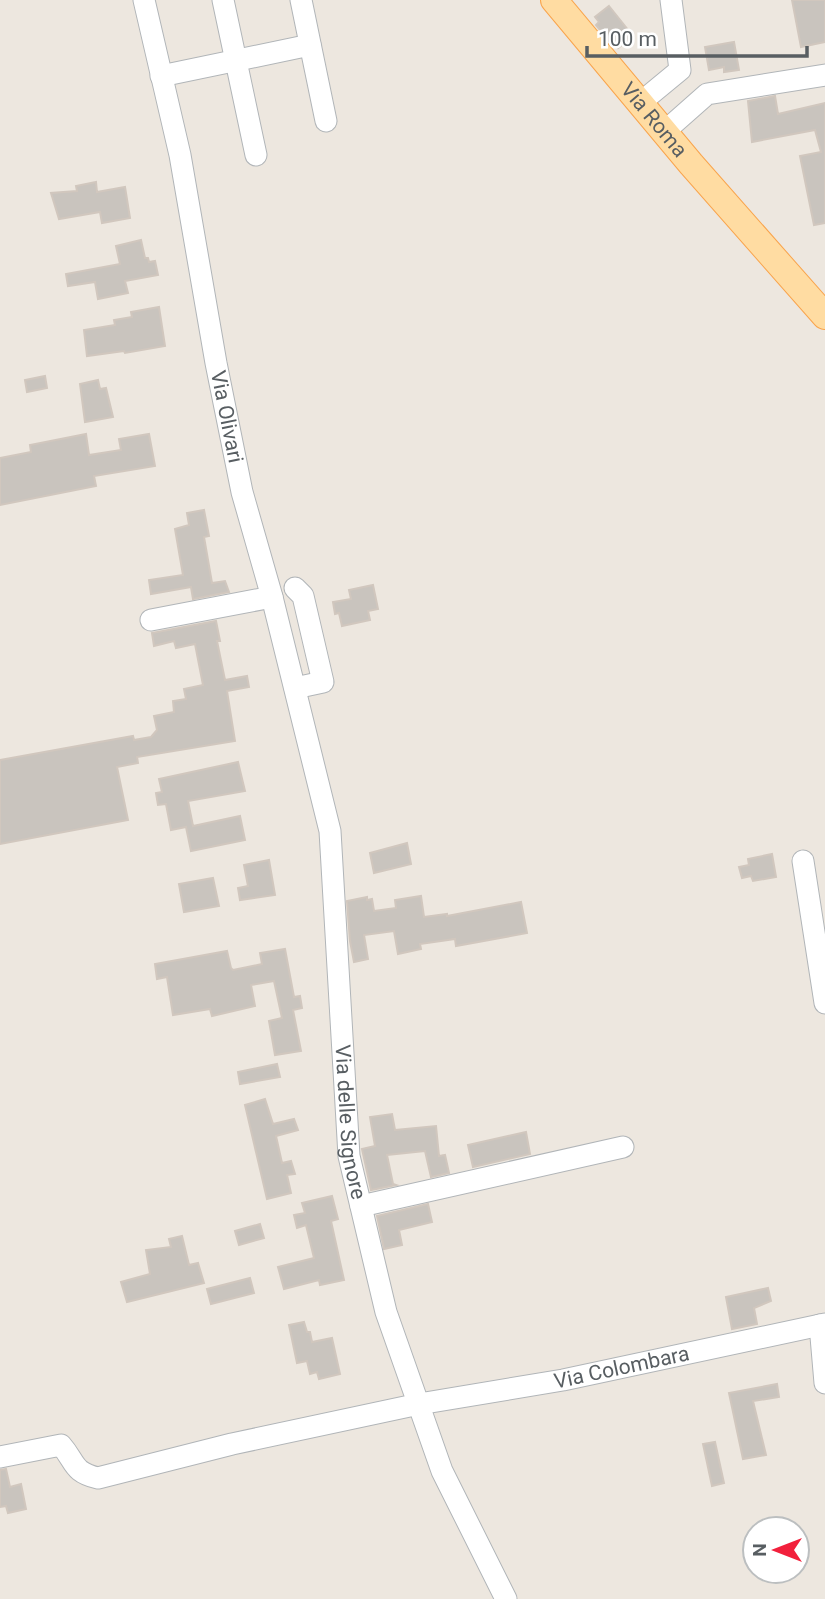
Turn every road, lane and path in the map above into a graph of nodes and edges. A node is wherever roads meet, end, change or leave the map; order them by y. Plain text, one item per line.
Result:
1 (144, 0) edge
2 (223, 0) edge
3 (300, 0) edge
4 (554, 0) edge
5 (671, 0) edge
6 (310, 45) junction
7 (235, 61) junction
8 (825, 75) edge
9 (161, 76) junction
10 (640, 103) junction
11 (326, 121) dead end
12 (664, 132) junction
13 (256, 155) dead end
14 (825, 316) edge
15 (295, 589) dead end
16 (272, 597) junction
17 (150, 620) dead end
18 (295, 688) junction
19 (330, 831) joint
20 (803, 861) dead end
21 (825, 1003) edge
22 (623, 1147) dead end
23 (361, 1206) junction
24 (822, 1325) edge
25 (825, 1383) edge
26 (419, 1404) junction
27 (0, 1457) edge
28 (506, 1599) edge

1 - 9 street, Via Olivari
2 - 7 street
3 - 6 street
4 - 10 main road, Via Roma
5 - 10 street
6 - 7 street
6 - 11 street
7 - 9 street
7 - 13 street
8 - 12 street
9 - 16 street, Via Olivari
10 - 12 main road, Via Roma
12 - 14 main road, Via Roma
15 - 18 street
16 - 17 street
16 - 18 street, Via Olivari
18 - 19 street, Via Olivari
19 - 23 street, Via delle Signore
20 - 21 street
22 - 23 street
23 - 26 street, Via delle Signore
24 - 25 street
24 - 26 street, Via Colombara
26 - 27 street, Via Colombara
26 - 28 street, Via delle Signore

